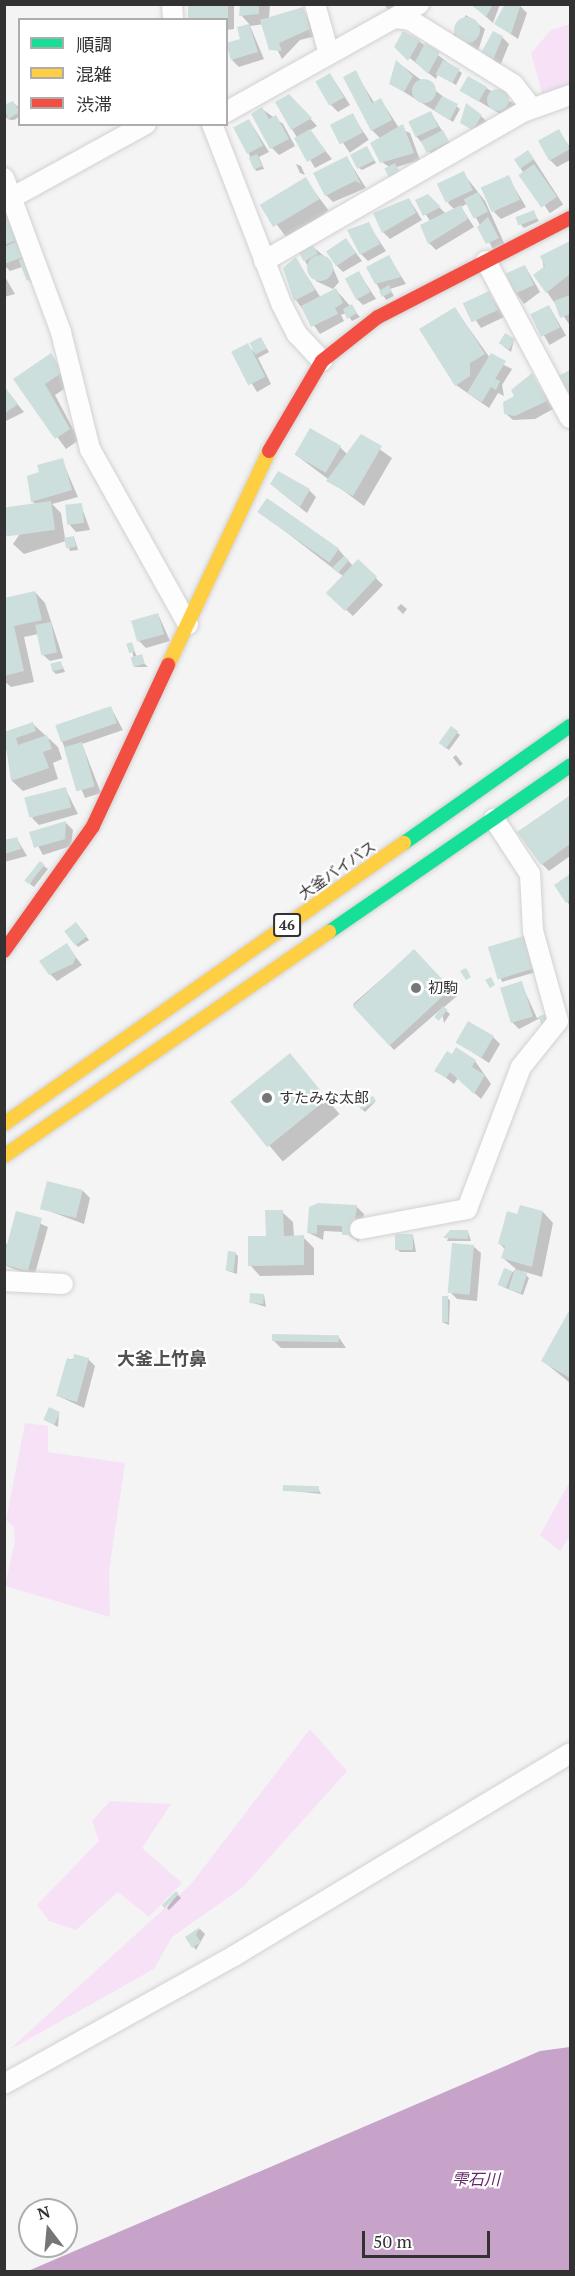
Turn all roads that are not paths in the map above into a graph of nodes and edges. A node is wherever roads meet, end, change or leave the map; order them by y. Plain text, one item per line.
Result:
1 (315, 4) edge
2 (419, 4) edge
3 (396, 18) junction
4 (329, 54) junction
5 (570, 95) edge
6 (532, 108) junction
7 (228, 111) edge
8 (142, 126) edge
9 (213, 126) edge
10 (4, 178) edge
11 (9, 200) edge
12 (570, 218) edge
13 (264, 261) junction
14 (486, 261) junction
15 (322, 361) junction
16 (570, 418) edge
17 (188, 624) junction
18 (570, 726) edge
19 (570, 766) edge
20 (494, 819) junction
21 (4, 951) edge
22 (4, 1124) edge
23 (4, 1156) edge
24 (360, 1229) dead end
25 (4, 1281) edge
26 (63, 1284) dead end
27 (570, 1753) edge
28 (4, 2084) edge

1 - 4 street
2 - 3 street
3 - 4 street
3 - 6 street
4 - 7 street
5 - 6 street
6 - 13 street
8 - 11 street
9 - 13 street
10 - 11 street
11 - 17 street
12 - 14 main road
13 - 15 street
14 - 15 main road
14 - 16 street
15 - 17 main road
17 - 21 main road
18 - 22 main road, 大釜バイパス / 46
19 - 20 main road, 46
20 - 23 main road, 46
20 - 24 street
25 - 26 street
27 - 28 street

